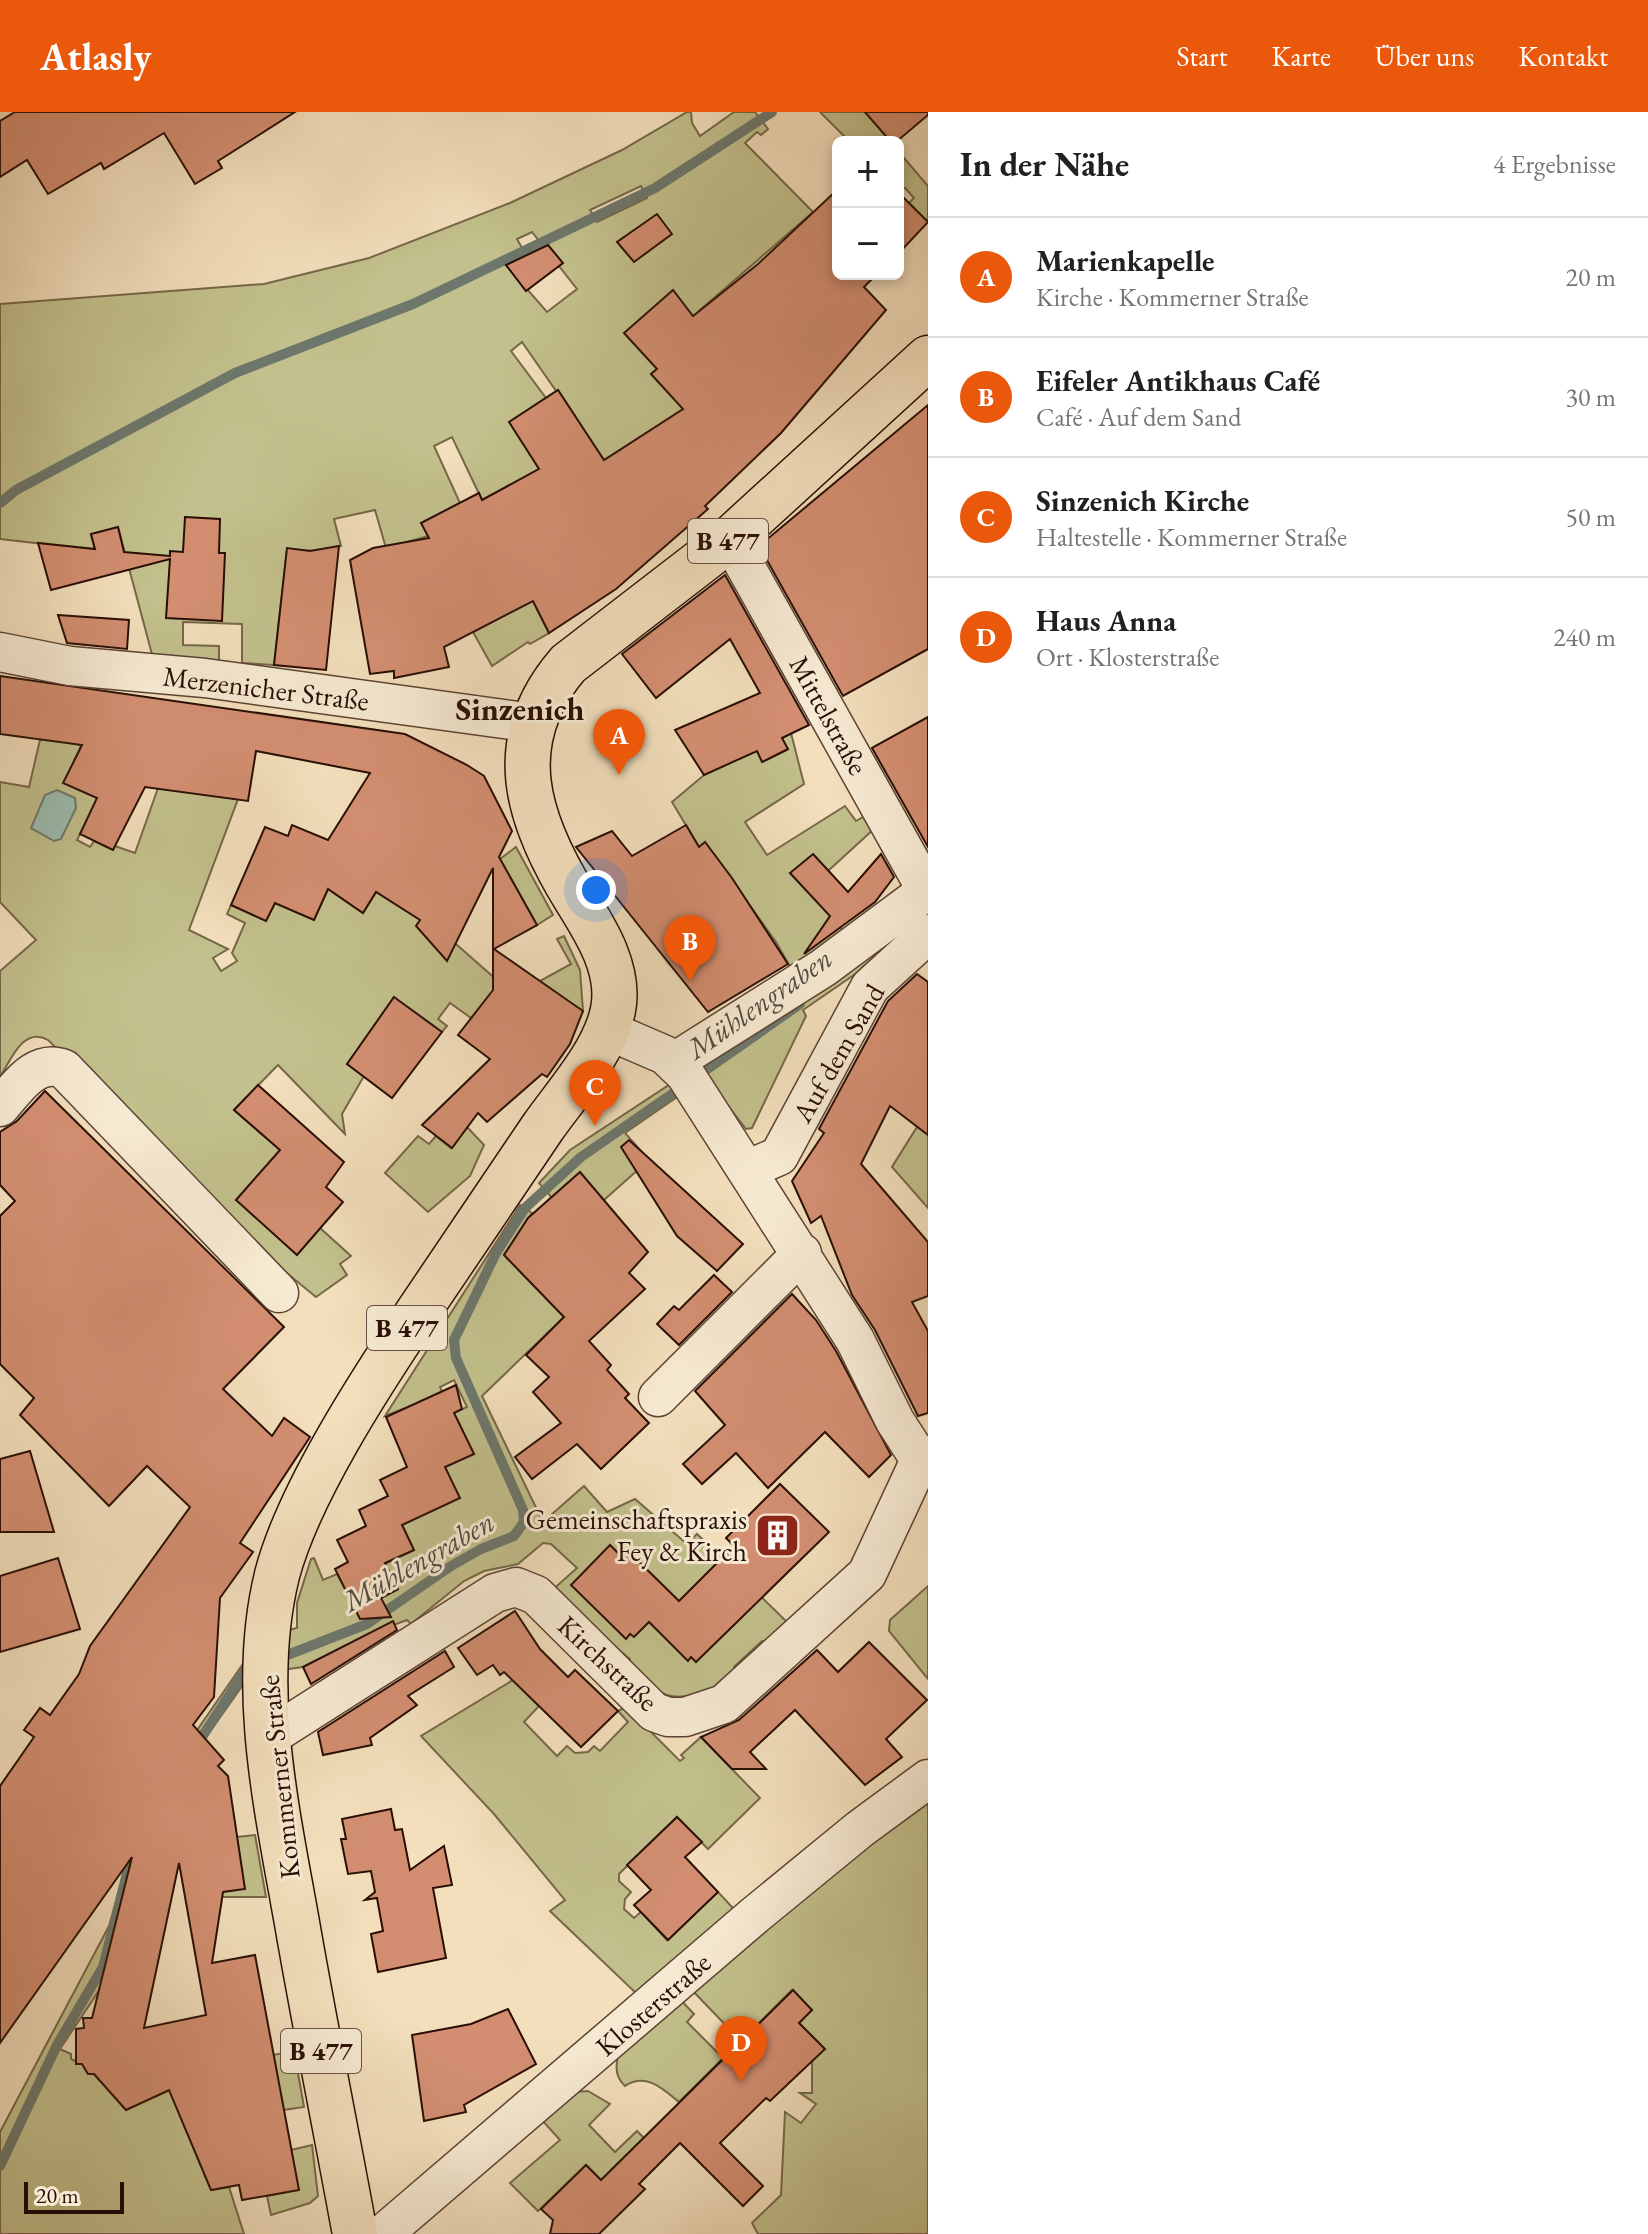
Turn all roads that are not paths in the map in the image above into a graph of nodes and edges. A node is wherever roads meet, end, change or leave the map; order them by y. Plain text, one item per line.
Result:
1 (928, 358) edge
2 (730, 539) junction
3 (0, 652) edge
4 (533, 723) junction
5 (928, 891) edge
6 (928, 934) edge
7 (607, 1030) junction
8 (684, 1074) junction
9 (0, 1107) edge
10 (749, 1169) junction
11 (802, 1253) junction
12 (279, 1293) dead end
13 (658, 1397) dead end
14 (924, 1458) edge
15 (269, 1737) junction
16 (928, 1779) edge
17 (355, 2234) edge
18 (383, 2234) edge

1 - 2 main road, Kommerner Straße / B 477
2 - 4 main road, Kommerner Straße / B 477
2 - 5 street, Mittelstraße
3 - 4 street, Merzenicher Straße
4 - 7 main road, Kommerner Straße / B 477
5 - 8 street, Auf dem Sand
6 - 10 street, Auf dem Sand
7 - 8 street
7 - 15 main road, Kommerner Straße / B 477
8 - 10 street, Kirchstraße
9 - 12 street
10 - 11 street, Kirchstraße
11 - 13 street
11 - 14 street, Kirchstraße
14 - 15 street, Kirchstraße
15 - 17 main road, Kommerner Straße / B 477
16 - 18 street, Klosterstraße

